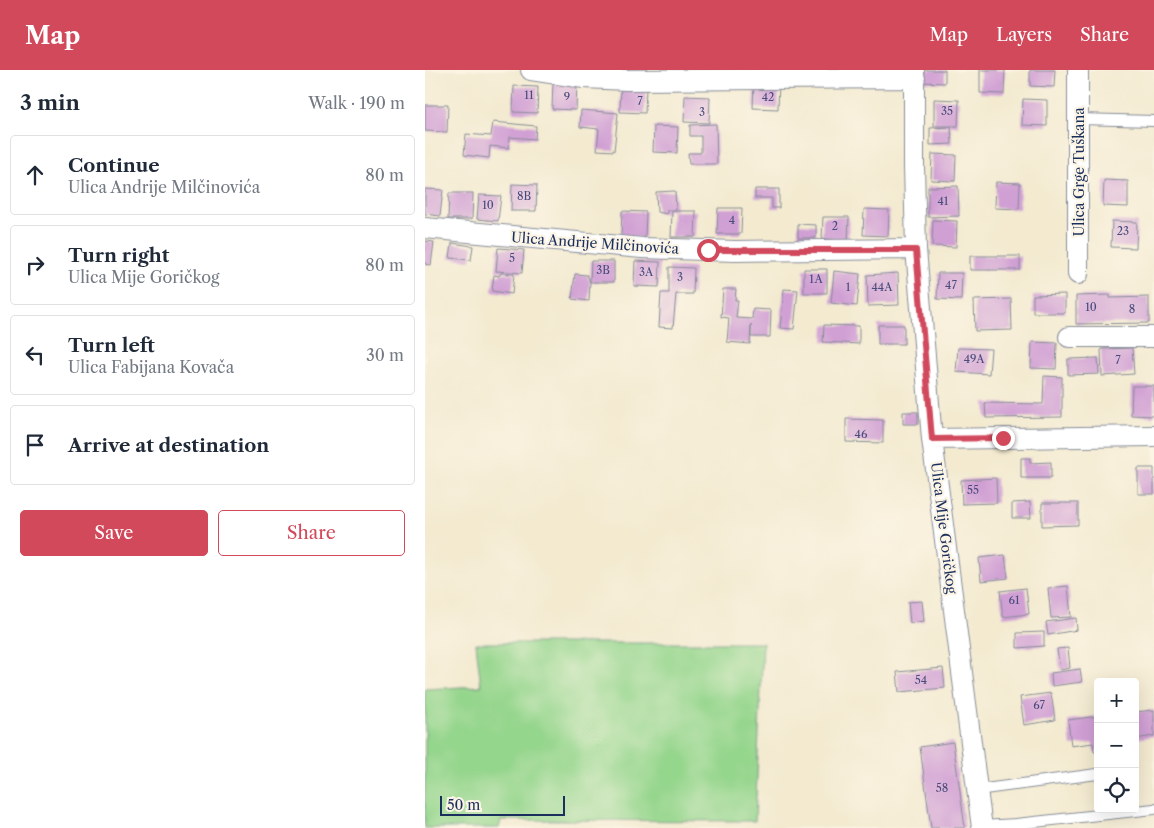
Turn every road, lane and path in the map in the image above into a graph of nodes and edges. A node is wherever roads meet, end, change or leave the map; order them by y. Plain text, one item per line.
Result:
1 (531, 70) edge
2 (1078, 70) edge
3 (915, 74) edge
4 (627, 75) edge
5 (1079, 119) junction
6 (1154, 121) edge
7 (425, 228) edge
8 (916, 250) junction
9 (1078, 274) dead end
10 (1069, 337) dead end
11 (1154, 337) edge
12 (1154, 436) edge
13 (932, 439) junction
14 (1094, 774) edge
15 (977, 790) junction
16 (1154, 809) edge
17 (982, 827) edge

1 - 4 street, Ulica Mije Goričkog
2 - 5 street, Ulica Grge Tuškana
3 - 4 street, Ulica Mije Goričkog
3 - 8 street, Ulica Mije Goričkog
5 - 6 lane
5 - 9 street, Ulica Grge Tuškana
7 - 8 street, Ulica Andrije Milčinovića
8 - 13 street, Ulica Mije Goričkog
10 - 11 street
12 - 13 street
13 - 15 street, Ulica Mije Goričkog
14 - 15 lane
15 - 17 street, Ulica Mije Goričkog
16 - 17 lane

